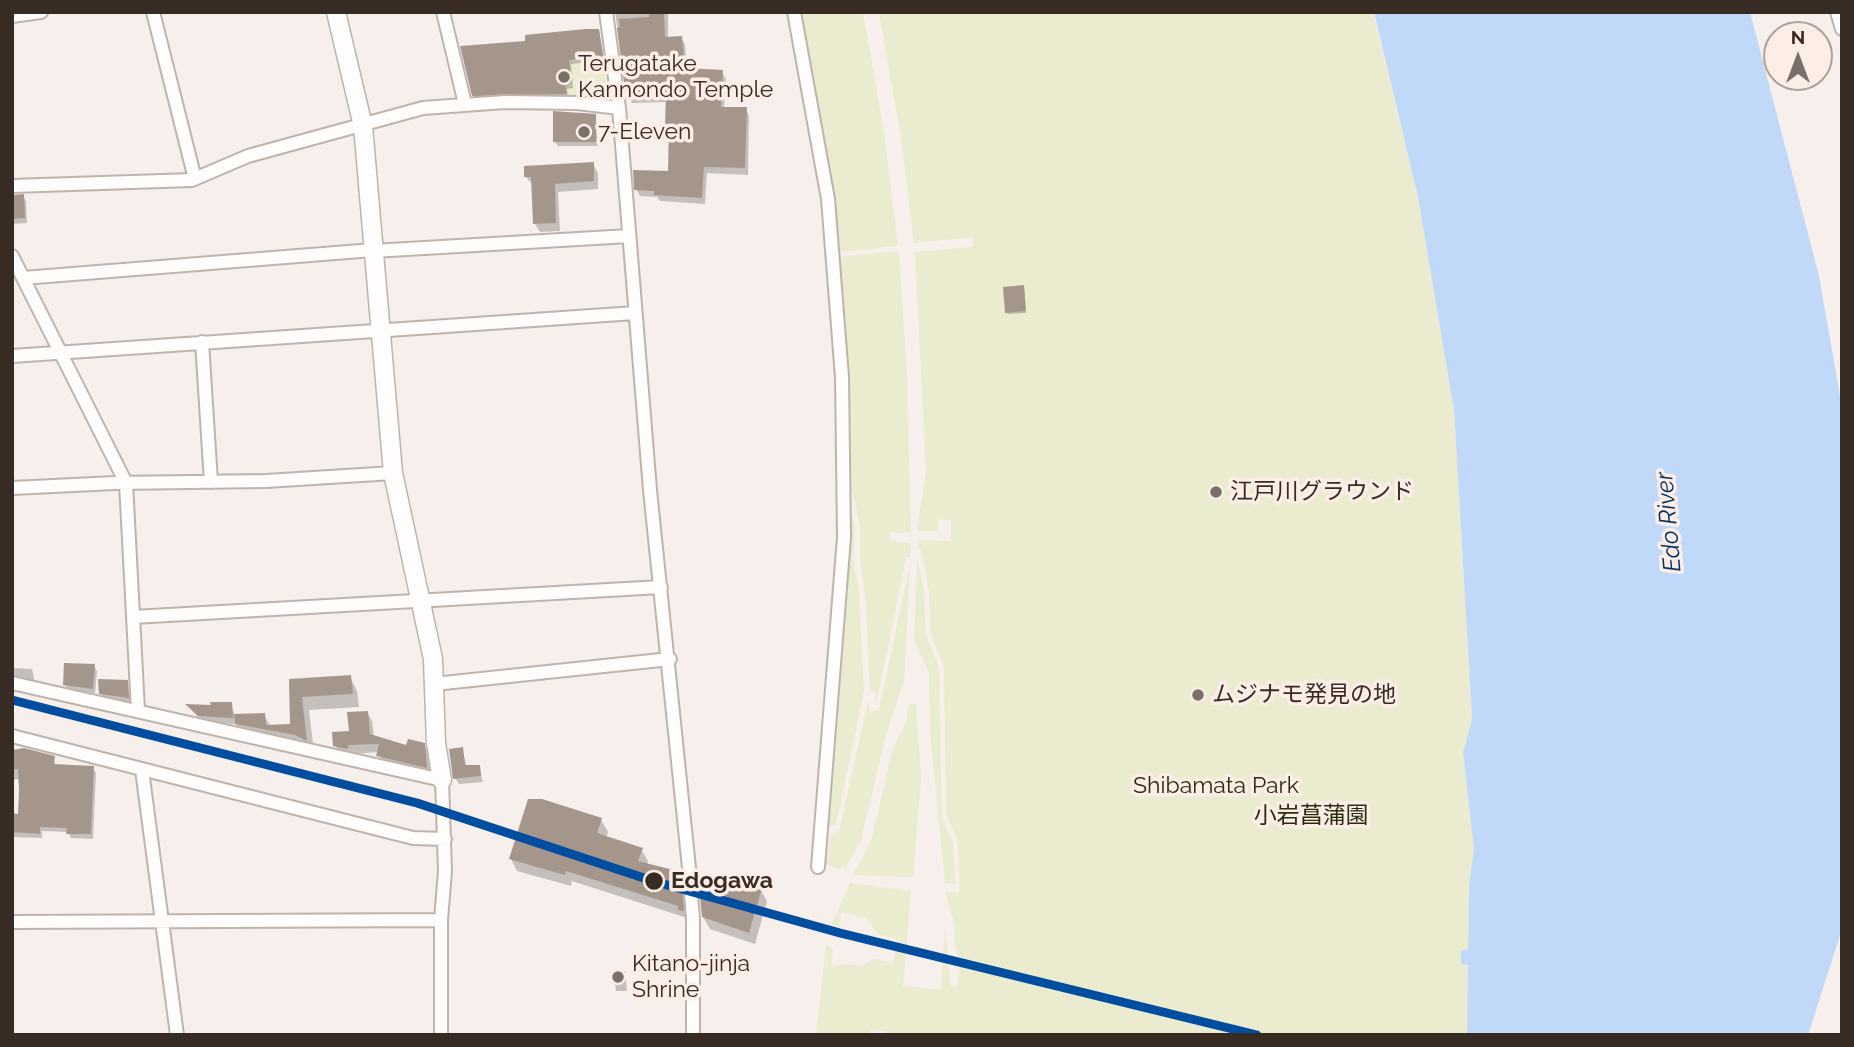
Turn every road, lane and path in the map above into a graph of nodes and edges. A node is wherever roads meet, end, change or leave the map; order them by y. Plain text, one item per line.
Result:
1 (41, 12) edge
2 (153, 12) edge
3 (336, 12) edge
4 (443, 12) edge
5 (606, 12) edge
6 (794, 12) edge
7 (1837, 12) edge
8 (12, 16) edge
9 (1842, 29) edge
10 (465, 104) junction
11 (619, 108) junction
12 (363, 126) junction
13 (195, 179) junction
14 (12, 186) edge
15 (629, 236) junction
16 (373, 250) junction
17 (12, 256) edge
18 (23, 278) junction
19 (635, 313) junction
20 (381, 331) junction
21 (202, 342) junction
22 (61, 353) junction
23 (12, 356) edge
24 (393, 473) junction
25 (211, 482) junction
26 (126, 483) junction
27 (12, 488) edge
28 (661, 587) junction
29 (421, 602) junction
30 (133, 617) junction
31 (670, 659) junction
32 (12, 683) edge
33 (434, 684) junction
34 (138, 711) junction
35 (12, 736) edge
36 (142, 770) junction
37 (442, 780) junction
38 (445, 839) junction
39 (818, 867) dead end
40 (441, 920) junction
41 (12, 922) edge
42 (160, 922) junction
43 (177, 1035) edge
44 (441, 1035) edge
45 (692, 1035) edge

1 - 8 street
2 - 13 street
3 - 12 street
4 - 10 street
5 - 11 street
6 - 39 street
7 - 9 street
10 - 11 street
10 - 12 street
11 - 15 street
12 - 13 street
12 - 16 street
13 - 14 street
15 - 16 street
15 - 19 street
16 - 18 street
16 - 20 street
17 - 18 street
18 - 22 street
19 - 20 street
19 - 28 street
20 - 21 street
20 - 24 street
21 - 22 street
21 - 25 street
22 - 23 street
22 - 26 street
24 - 25 street
24 - 29 street
25 - 26 street
26 - 27 street
26 - 30 street
28 - 29 street
28 - 31 street
29 - 30 street
29 - 33 street
30 - 34 street
31 - 33 street
31 - 45 street
32 - 34 street
33 - 37 street
34 - 37 street
35 - 36 street
36 - 38 street
36 - 42 street
37 - 38 street
38 - 40 street
40 - 42 street
40 - 44 street
41 - 42 street
42 - 43 street

